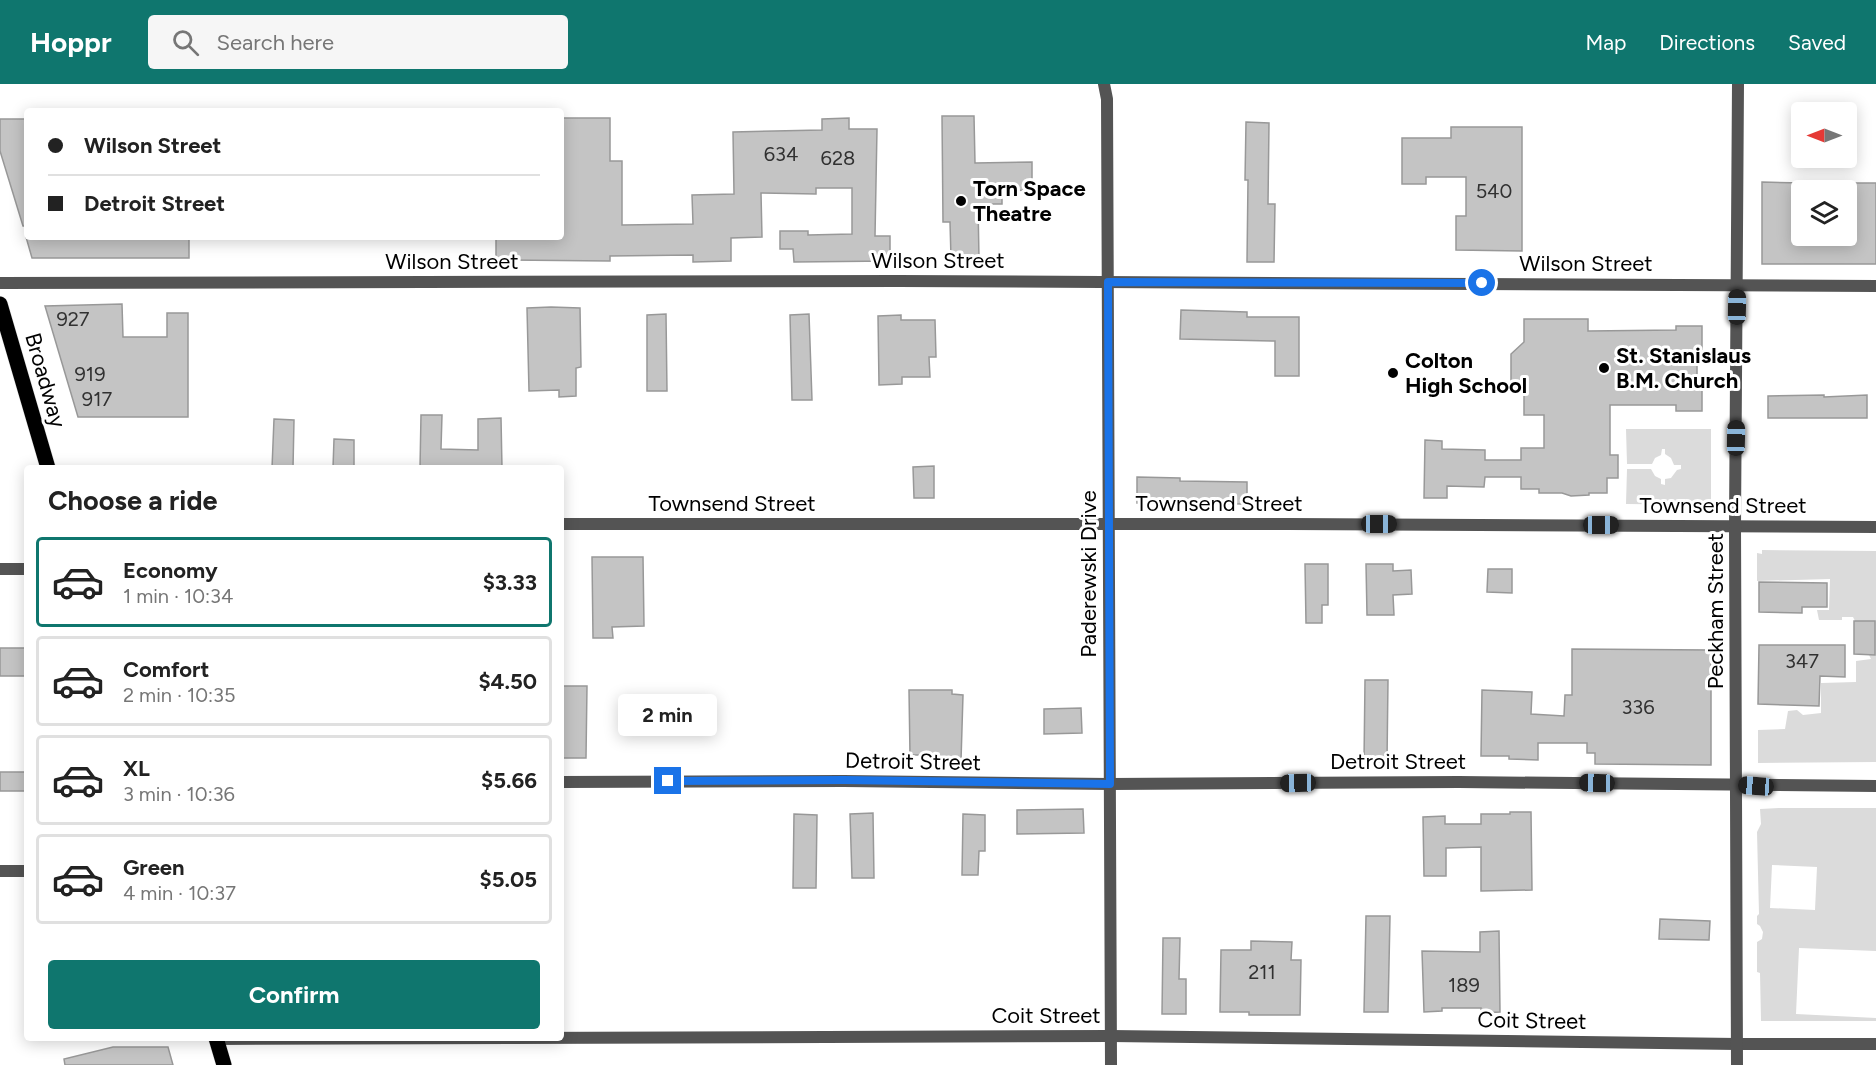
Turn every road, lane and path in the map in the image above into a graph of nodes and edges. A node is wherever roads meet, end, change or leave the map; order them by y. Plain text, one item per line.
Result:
1 (1104, 84) edge
2 (1738, 84) edge
3 (1108, 282) junction
4 (0, 283) edge
5 (1738, 285) junction
6 (1876, 286) edge
7 (0, 304) edge
8 (47, 465) edge
9 (564, 524) edge
10 (1109, 524) junction
11 (1735, 526) junction
12 (1876, 527) edge
13 (0, 569) edge
14 (24, 569) edge
15 (564, 782) edge
16 (1110, 784) junction
17 (1736, 785) junction
18 (1876, 786) edge
19 (0, 871) edge
20 (24, 871) edge
21 (1110, 1036) junction
22 (564, 1038) edge
23 (217, 1041) edge
24 (1737, 1044) junction
25 (1876, 1044) edge
26 (224, 1065) edge
27 (1111, 1065) edge
28 (1737, 1065) edge

1 - 3 street, Paderewski Drive
2 - 5 street, Peckham Street
3 - 4 street, Wilson Street
3 - 5 street, Wilson Street
3 - 10 street, Paderewski Drive
5 - 6 street, Wilson Street
5 - 11 street, Peckham Street
7 - 8 main road, Broadway
9 - 10 street, Townsend Street
10 - 11 street, Townsend Street
10 - 16 street, Paderewski Drive
11 - 12 street, Townsend Street
11 - 17 street, Peckham Street
13 - 14 street
15 - 16 street, Detroit Street
16 - 17 street, Detroit Street
16 - 21 street, Paderewski Drive
17 - 18 street, Detroit Street
17 - 24 street, Peckham Street
19 - 20 street
21 - 22 street, Coit Street
21 - 24 street, Coit Street
21 - 27 street, Paderewski Drive
23 - 26 main road
24 - 25 street, Coit Street
24 - 28 street, Peckham Street

